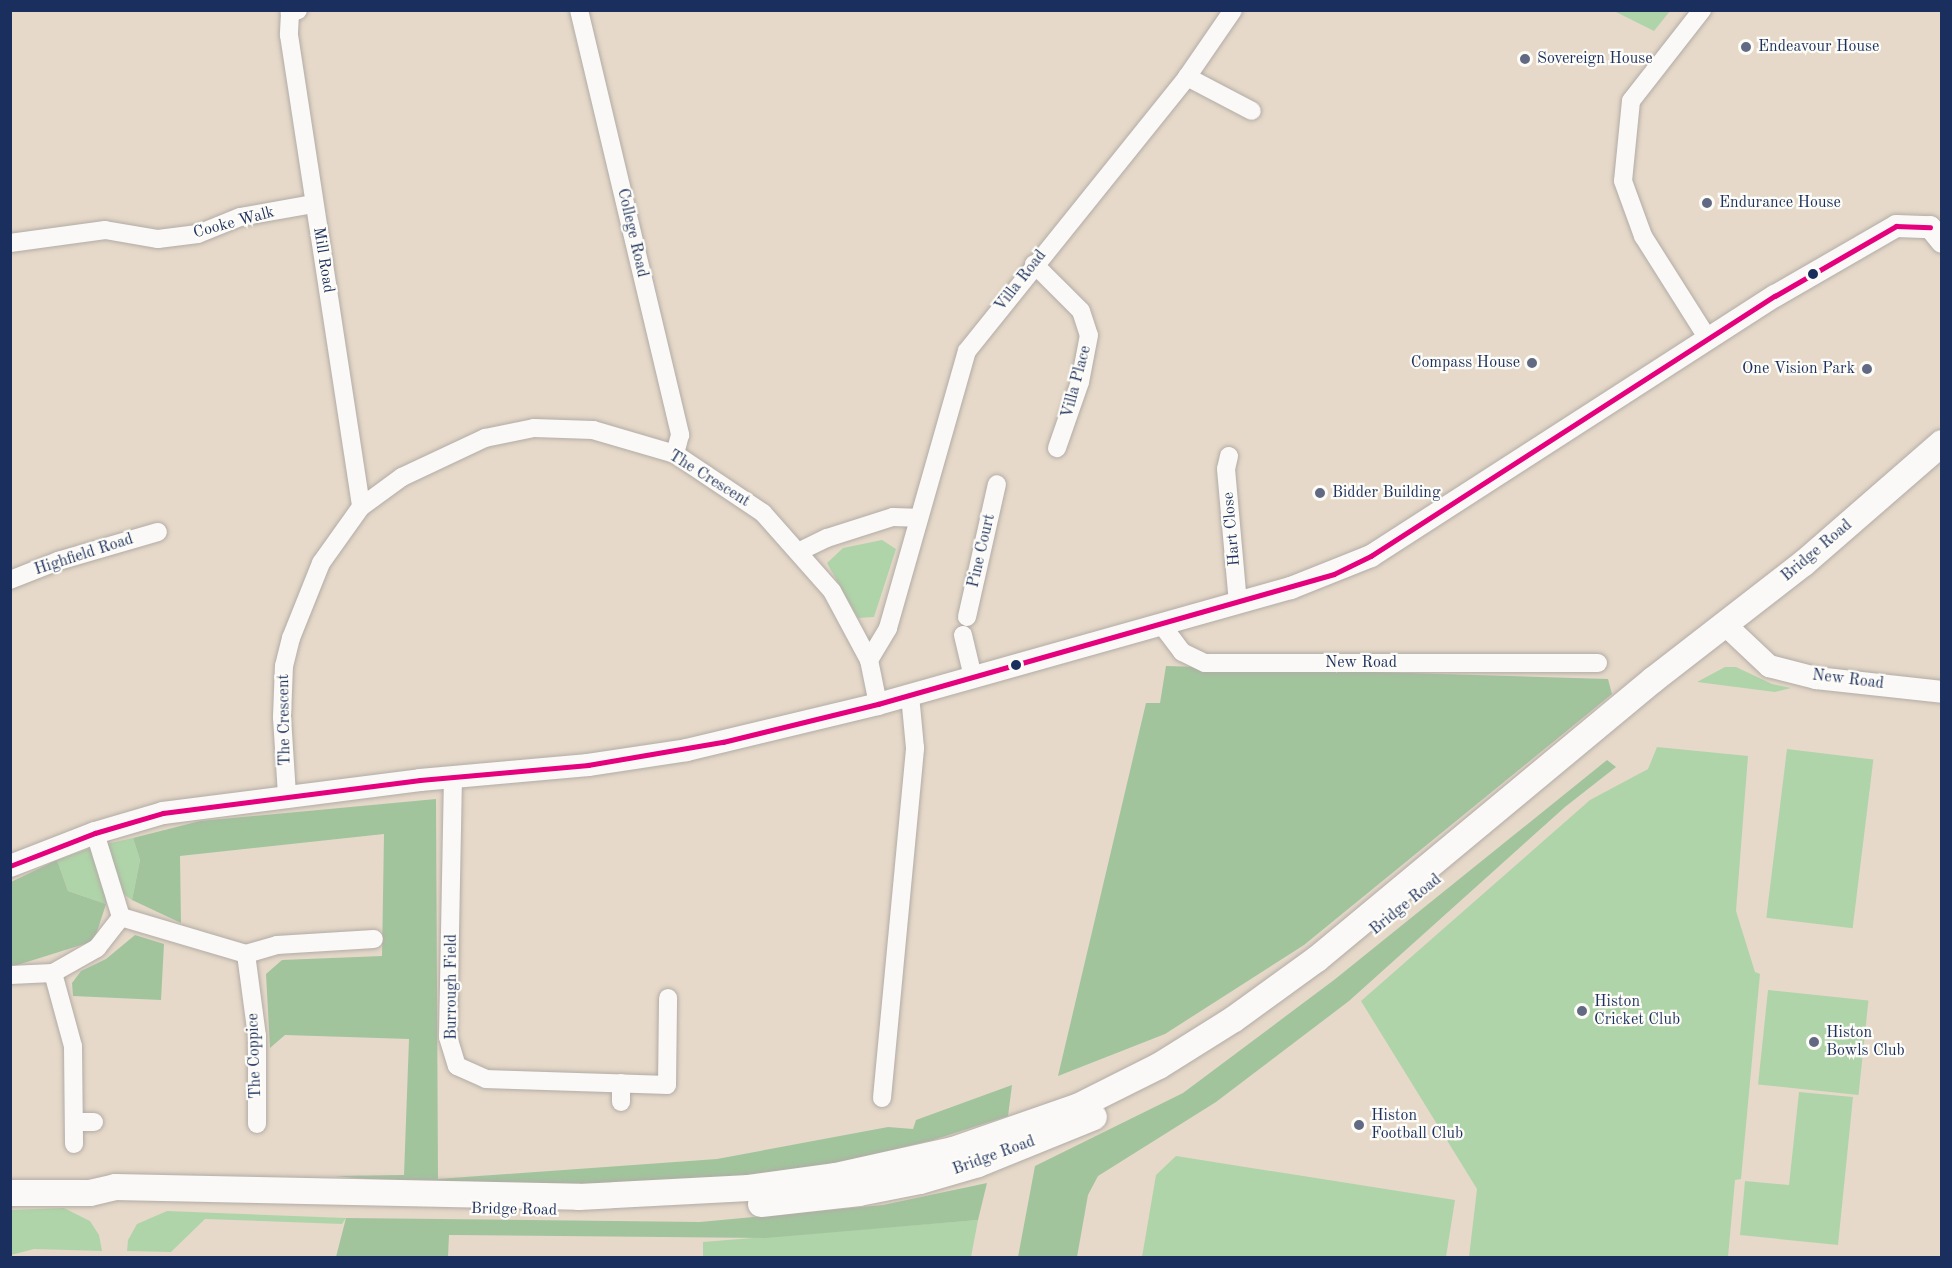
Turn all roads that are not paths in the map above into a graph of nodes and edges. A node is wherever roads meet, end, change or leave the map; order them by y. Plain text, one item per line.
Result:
1 (579, 10) edge
2 (1702, 10) edge
3 (1232, 11) edge
4 (294, 12) edge
5 (1187, 77) junction
6 (1252, 111) dead end
7 (314, 204) junction
8 (1938, 228) edge
9 (10, 243) edge
10 (1034, 264) junction
11 (1708, 339) junction
12 (1941, 443) edge
13 (1057, 448) dead end
14 (675, 454) junction
15 (1229, 456) dead end
16 (1941, 460) edge
17 (997, 484) dead end
18 (361, 507) junction
19 (916, 518) junction
20 (158, 532) dead end
21 (800, 551) junction
22 (10, 580) edge
23 (1757, 600) junction
24 (1238, 603) junction
25 (1161, 624) junction
26 (1733, 632) junction
27 (1688, 652) junction
28 (869, 660) junction
29 (1598, 663) dead end
30 (973, 677) junction
31 (1941, 692) edge
32 (910, 694) junction
33 (878, 704) junction
34 (453, 776) junction
35 (287, 795) junction
36 (94, 833) junction
37 (10, 866) edge
38 (121, 917) junction
39 (374, 939) dead end
40 (246, 954) junction
41 (53, 973) junction
42 (10, 975) edge
43 (668, 998) dead end
44 (621, 1083) junction
45 (882, 1098) dead end
46 (621, 1102) dead end
47 (1081, 1115) junction
48 (74, 1122) junction
49 (94, 1122) dead end
50 (256, 1124) dead end
51 (74, 1144) dead end
52 (10, 1193) edge
53 (90, 1193) junction

1 - 14 street, College Road
2 - 11 street
3 - 5 street, Villa Road
4 - 7 street, Mill Road
5 - 6 street
5 - 10 street, Villa Road
7 - 9 street, Cooke Walk
7 - 18 street, Mill Road
8 - 11 street
10 - 13 street, Villa Place
10 - 19 street, Villa Road
11 - 24 street
12 - 23 main road, Bridge Road
14 - 18 street, The Crescent
14 - 21 street, The Crescent
15 - 24 street, Hart Close
16 - 26 main road, Bridge Road
17 - 30 street, Pine Court
18 - 35 street, The Crescent
19 - 21 street
19 - 28 street, Villa Road
20 - 22 street, Highfield Road
21 - 28 street, The Crescent
23 - 26 main road
23 - 27 main road, Bridge Road
24 - 25 street
25 - 29 street, New Road
25 - 30 street
26 - 27 main road, Bridge Road
26 - 31 street, New Road
26 - 47 main road, Bridge Road
27 - 47 main road, Bridge Road
28 - 33 street, The Crescent
30 - 32 street
32 - 33 street
32 - 45 street
33 - 34 street
34 - 35 street
34 - 44 street, Burrough Field
35 - 36 street
36 - 37 street
36 - 38 street
38 - 40 street
38 - 41 street
39 - 40 street
40 - 50 street, The Coppice
41 - 42 street
41 - 48 street
43 - 44 street, Burrough Field
44 - 46 street
47 - 53 main road, Bridge Road
47 - 53 main road, Bridge Road
48 - 49 street
48 - 51 street
52 - 53 main road, Bridge Road

